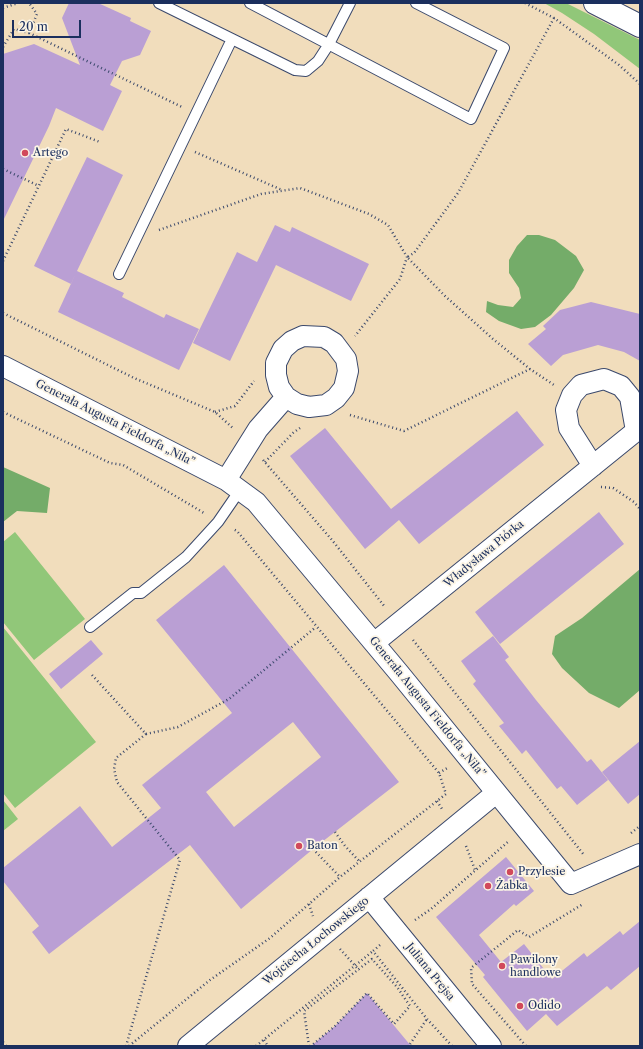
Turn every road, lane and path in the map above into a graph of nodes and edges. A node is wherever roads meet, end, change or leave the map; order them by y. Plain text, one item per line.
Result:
1 (18, 3) edge
2 (29, 3) edge
3 (158, 3) edge
4 (250, 3) edge
5 (350, 3) edge
6 (416, 3) edge
7 (525, 3) edge
8 (595, 3) edge
9 (3, 8) edge
10 (554, 18) junction
11 (640, 26) edge
12 (29, 33) junction
13 (232, 39) junction
14 (328, 44) junction
15 (3, 47) edge
16 (640, 84) edge
17 (196, 114) junction
18 (100, 142) dead end
19 (181, 146) junction
20 (3, 169) edge
21 (39, 186) junction
22 (282, 190) junction
23 (138, 237) junction
24 (407, 257) junction
25 (3, 261) edge
26 (119, 274) dead end
27 (342, 353) junction
28 (3, 366) edge
29 (530, 369) junction
30 (572, 395) junction
31 (286, 397) junction
32 (3, 412) edge
33 (346, 414) dead end
34 (638, 434) edge
35 (593, 466) junction
36 (233, 485) junction
37 (218, 522) junction
38 (90, 627) dead end
39 (316, 627) junction
40 (374, 643) junction
41 (92, 675) dead end
42 (146, 734) junction
43 (496, 793) junction
44 (525, 828) junction
45 (335, 832) dead end
46 (465, 844) dead end
47 (313, 849) dead end
48 (640, 854) edge
49 (360, 862) junction
50 (474, 870) junction
51 (340, 877) junction
52 (370, 897) junction
53 (585, 903) dead end
54 (397, 931) junction
55 (373, 951) junction
56 (427, 1019) junction
57 (264, 1040) junction
58 (3, 1042) edge
59 (410, 1044) dead end
60 (6, 1046) edge
61 (128, 1046) edge
62 (188, 1046) edge
63 (256, 1046) edge
64 (268, 1046) edge
65 (310, 1046) edge
66 (452, 1046) edge
67 (491, 1046) edge
68 (526, 1046) edge

1 - 9 path
2 - 12 path
3 - 13 lane
4 - 14 lane
5 - 14 lane
6 - 14 lane
7 - 10 path
8 - 11 street
10 - 16 path
10 - 24 path
12 - 15 path
12 - 17 path
13 - 14 lane
13 - 17 lane
17 - 19 lane
18 - 21 path
19 - 22 path
19 - 23 lane
20 - 21 path
21 - 25 path
22 - 23 path
22 - 24 path
23 - 26 lane
24 - 27 path
24 - 29 path
27 - 31 street
27 - 31 street
28 - 36 street, Generała Augusta Fieldorfa „Nila”
29 - 30 path
29 - 33 path
30 - 34 street, Władysława Piórka
30 - 35 street
31 - 36 street
32 - 37 path
34 - 35 street, Władysława Piórka
35 - 40 street, Władysława Piórka
36 - 37 lane
36 - 40 street, Generała Augusta Fieldorfa „Nila”
37 - 38 lane
37 - 39 path
39 - 42 path
39 - 49 path
40 - 43 street, Generała Augusta Fieldorfa „Nila”
41 - 42 path
42 - 61 path
43 - 44 street, Generała Augusta Fieldorfa „Nila”
43 - 52 street, Wojciecha Łochowskiego
44 - 48 street, Generała Augusta Fieldorfa „Nila”
44 - 50 path
45 - 49 path
46 - 50 path
47 - 51 path
49 - 51 path
50 - 54 path
51 - 61 path
52 - 54 street, Juliana Prejsa
52 - 62 street, Wojciecha Łochowskiego
53 - 68 path
54 - 55 path
54 - 67 street, Juliana Prejsa
55 - 56 path
55 - 57 path
56 - 59 path
56 - 66 path
57 - 63 path
57 - 64 path
58 - 60 path
65 - 65 path

